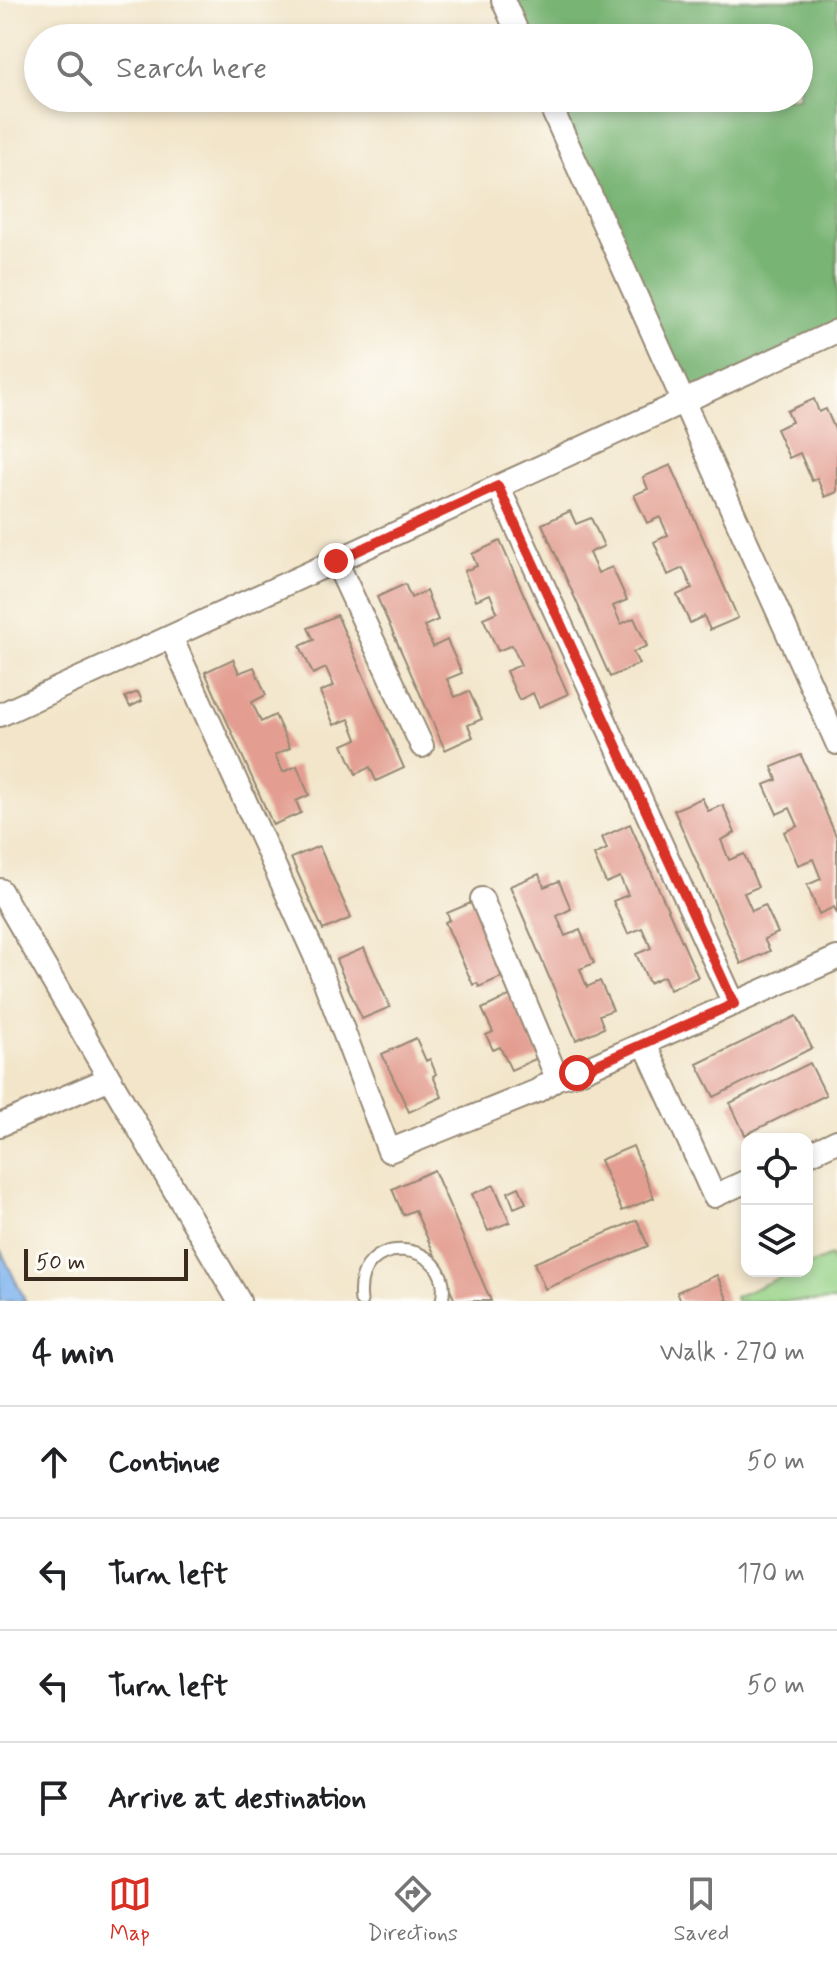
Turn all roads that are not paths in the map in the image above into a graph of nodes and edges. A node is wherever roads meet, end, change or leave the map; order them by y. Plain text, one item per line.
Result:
1 (503, 0) edge
2 (514, 24) edge
3 (553, 112) edge
4 (837, 331) edge
5 (682, 402) junction
6 (498, 486) junction
7 (336, 561) junction
8 (171, 637) junction
9 (0, 715) edge
10 (837, 743) edge
11 (422, 746) dead end
12 (0, 890) edge
13 (482, 899) dead end
14 (837, 958) edge
15 (734, 1004) junction
16 (645, 1044) junction
17 (557, 1078) junction
18 (108, 1079) junction
19 (0, 1125) edge
20 (837, 1141) edge
21 (813, 1152) edge
22 (741, 1184) edge
23 (239, 1301) edge
24 (361, 1301) edge
25 (442, 1301) edge

1 - 2 street
3 - 5 street
4 - 5 street
5 - 6 street
5 - 10 street
6 - 7 street
6 - 15 street
7 - 8 street
7 - 11 street
8 - 9 street
8 - 17 street
12 - 18 street
13 - 17 street
14 - 15 street
15 - 16 street
16 - 17 street
16 - 22 street
18 - 19 street
18 - 23 street
20 - 21 street
24 - 25 lane

